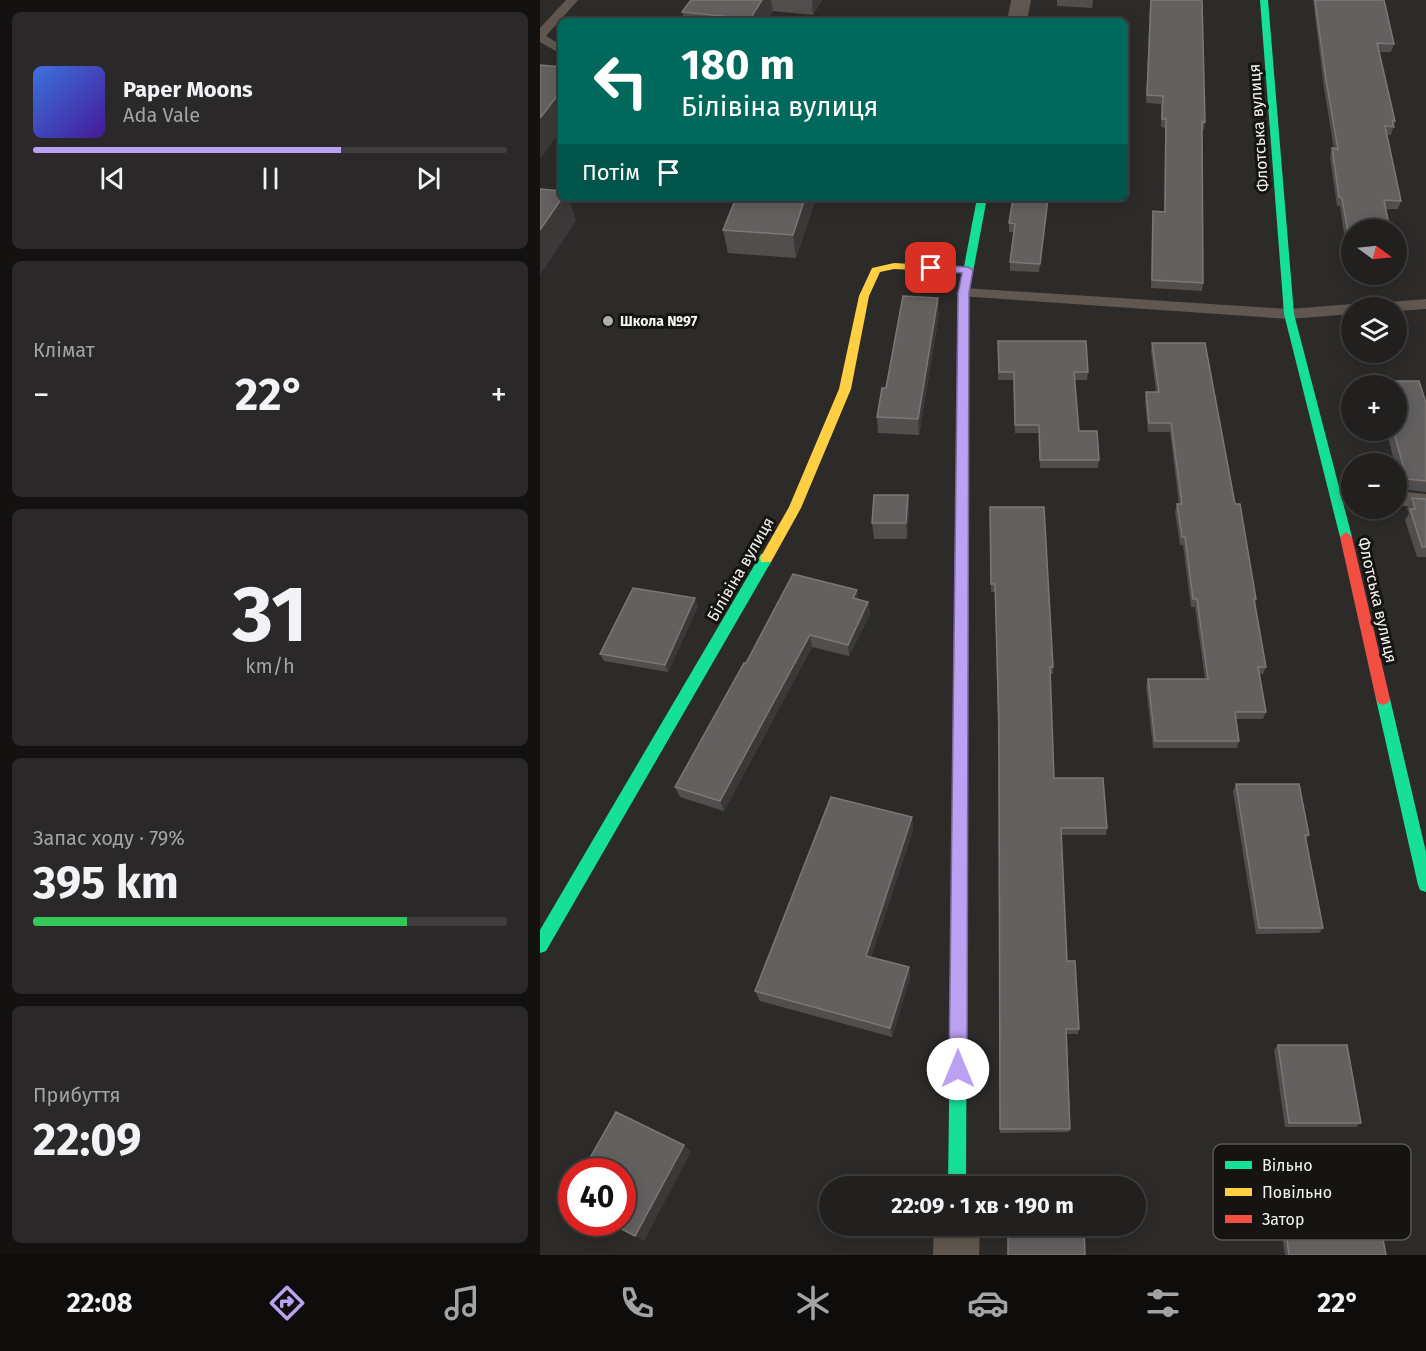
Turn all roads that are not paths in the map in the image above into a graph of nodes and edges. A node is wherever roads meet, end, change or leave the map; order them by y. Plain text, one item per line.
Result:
1 (572, 0) edge
2 (1021, 0) edge
3 (1264, 0) edge
4 (1018, 18) edge
5 (540, 36) edge
6 (558, 48) edge
7 (981, 201) edge
8 (968, 270) junction
9 (964, 293) junction
10 (1426, 304) edge
11 (1407, 306) edge
12 (1341, 310) edge
13 (1289, 314) junction
14 (1341, 483) edge
15 (1407, 499) edge
16 (1426, 501) edge
17 (1349, 519) edge
18 (1426, 885) edge
19 (540, 945) edge
20 (957, 1176) edge
21 (957, 1236) edge
22 (956, 1255) edge

1 - 5 lane
2 - 4 street
3 - 13 street, Флотська вулиця
5 - 6 lane
7 - 8 street
8 - 9 street
8 - 19 street, Білівіна вулиця
9 - 13 lane
9 - 20 street
10 - 11 lane
12 - 13 lane
13 - 14 street, Флотська вулиця
15 - 16 lane
17 - 18 street, Флотська вулиця
21 - 22 street

